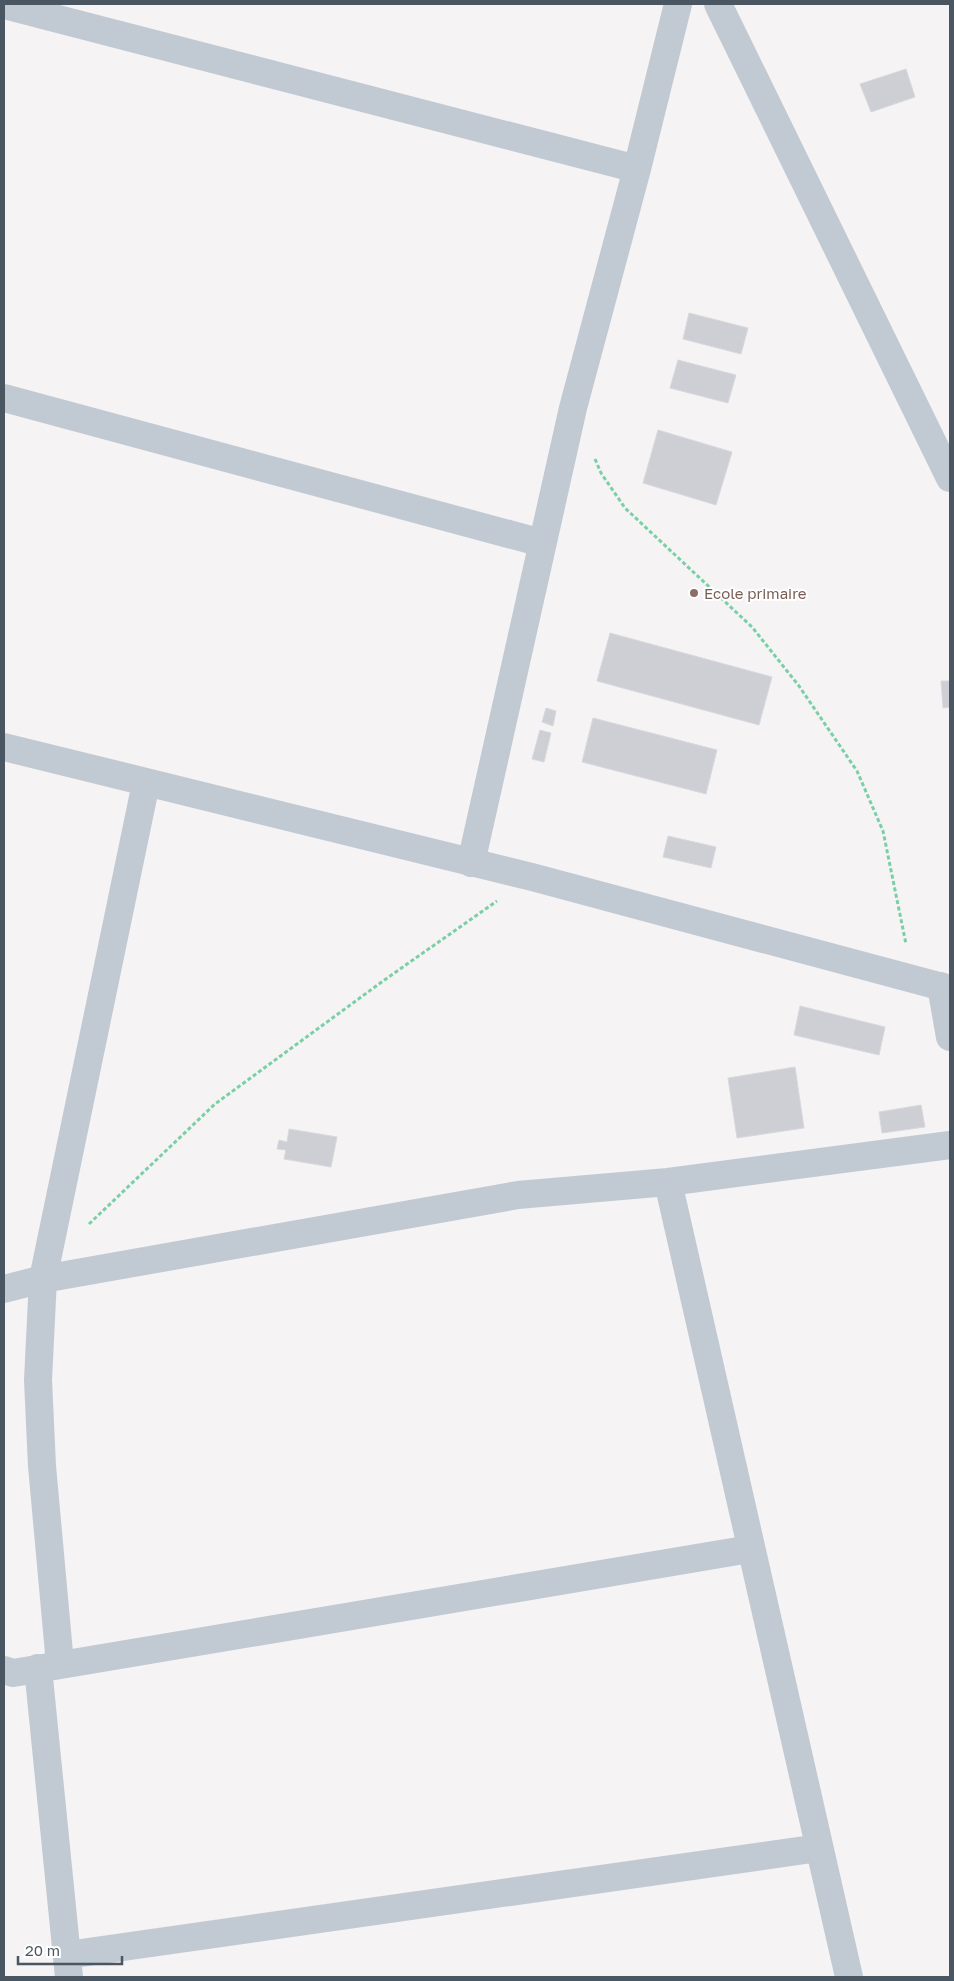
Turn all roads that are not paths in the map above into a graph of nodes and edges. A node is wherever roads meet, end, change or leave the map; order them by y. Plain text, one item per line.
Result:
1 (678, 4) edge
2 (718, 4) edge
3 (4, 5) edge
4 (637, 169) junction
5 (4, 398) edge
6 (950, 478) edge
7 (542, 543) junction
8 (4, 747) edge
9 (146, 783) junction
10 (471, 863) junction
11 (946, 988) edge
12 (950, 1037) edge
13 (950, 1145) edge
14 (668, 1182) junction
15 (43, 1279) junction
16 (4, 1289) edge
17 (750, 1549) junction
18 (49, 1666) junction
19 (4, 1670) edge
20 (819, 1848) junction
21 (68, 1966) edge
22 (849, 1977) edge

1 - 4 street
2 - 6 street
3 - 4 street
4 - 7 street
5 - 7 street
7 - 10 street
8 - 9 street
9 - 10 street
9 - 15 street
10 - 11 street
11 - 12 street
13 - 14 street
14 - 15 street
14 - 17 street
15 - 16 street
15 - 18 street
17 - 18 street
17 - 20 street
18 - 19 street
18 - 21 street
20 - 21 street
20 - 22 street

